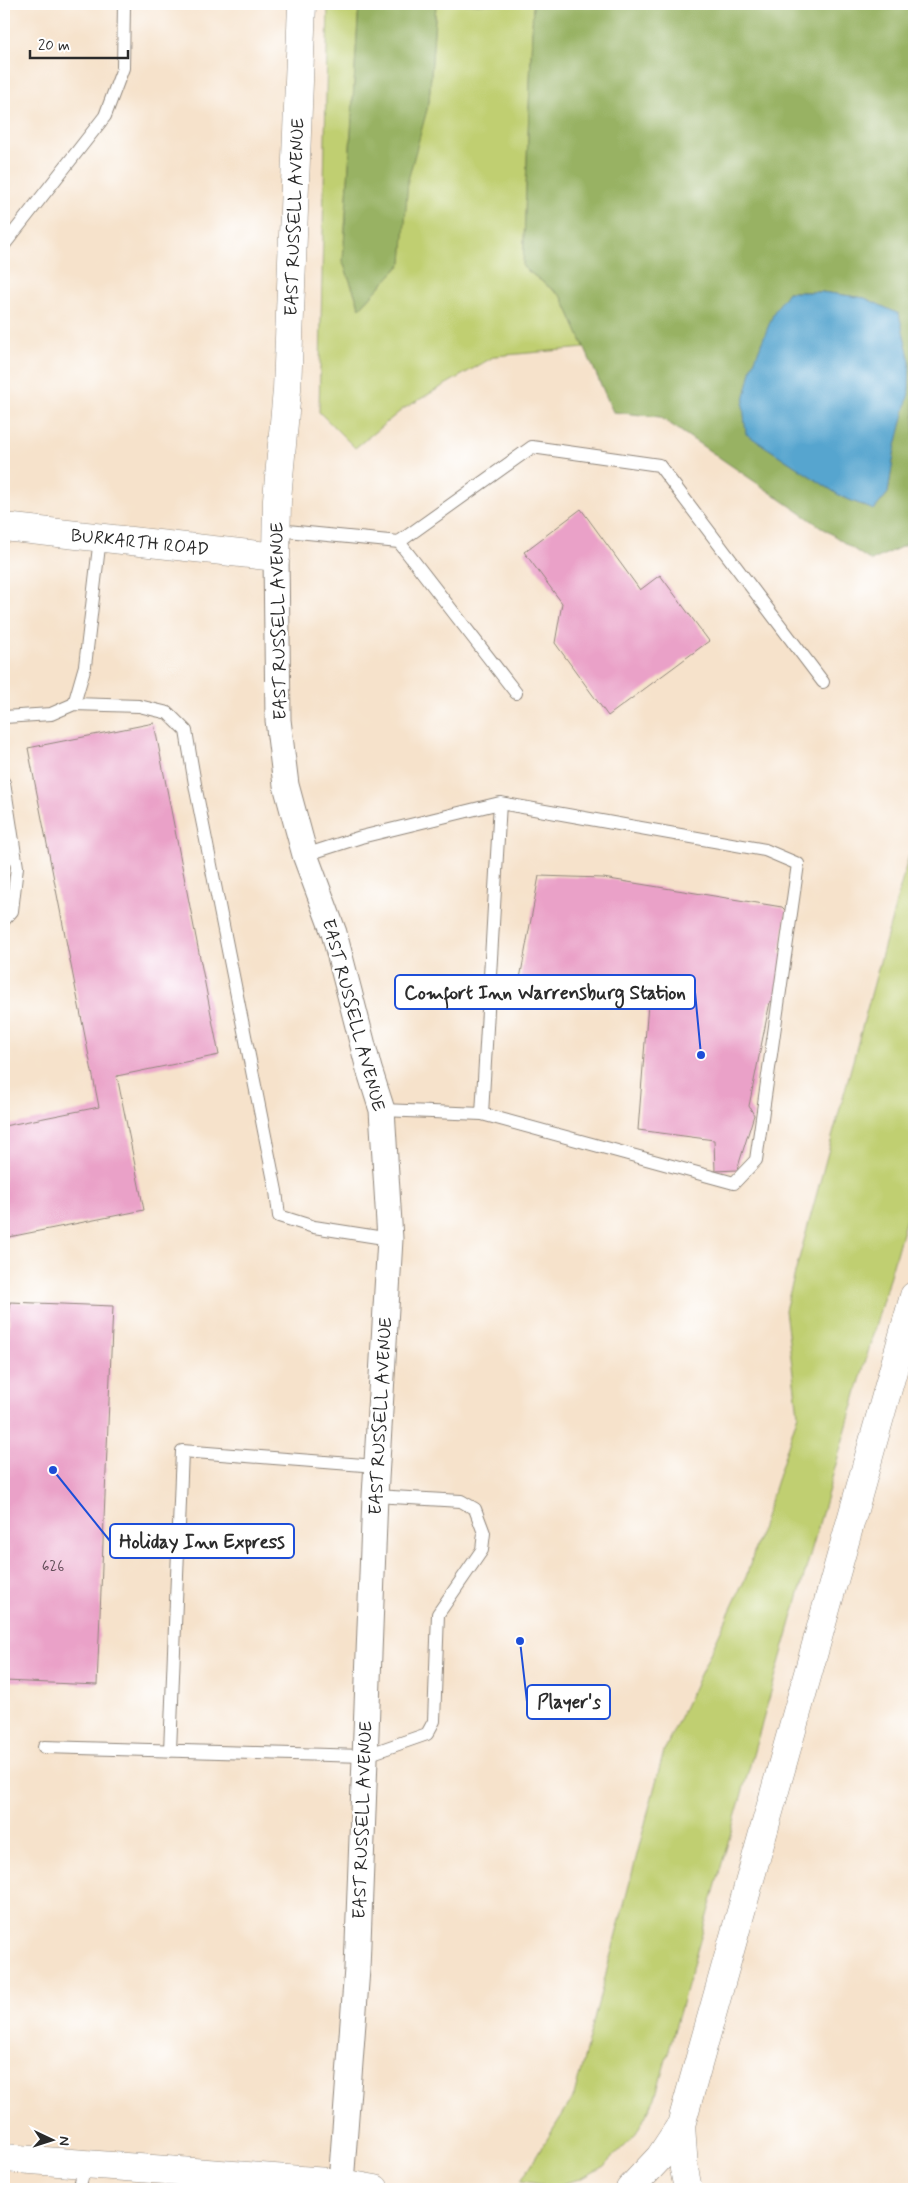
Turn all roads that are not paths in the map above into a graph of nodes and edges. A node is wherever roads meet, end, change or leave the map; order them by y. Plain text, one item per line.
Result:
1 (124, 4) edge
2 (302, 4) edge
3 (4, 245) edge
4 (4, 527) edge
5 (277, 530) junction
6 (100, 538) junction
7 (399, 542) junction
8 (276, 557) junction
9 (823, 682) dead end
10 (516, 693) dead end
11 (74, 704) junction
12 (4, 717) edge
13 (4, 783) edge
14 (500, 803) junction
15 (305, 855) junction
16 (4, 920) edge
17 (382, 1110) junction
18 (482, 1114) junction
19 (390, 1239) junction
20 (914, 1296) edge
21 (376, 1466) junction
22 (375, 1496) junction
23 (44, 1747) dead end
24 (170, 1751) junction
25 (364, 1756) junction
26 (681, 2125) junction
27 (4, 2158) edge
28 (86, 2164) junction
29 (341, 2182) junction
30 (79, 2189) edge
31 (375, 2189) edge
32 (630, 2189) edge
33 (688, 2189) edge

1 - 3 lane
2 - 5 main road, EAST RUSSELL AVENUE
4 - 6 main road, BURKARTH ROAD
5 - 7 lane
5 - 8 main road, EAST RUSSELL AVENUE
6 - 8 main road, BURKARTH ROAD
6 - 11 lane
7 - 9 lane
7 - 10 lane
8 - 15 street, EAST RUSSELL AVENUE
11 - 12 lane
11 - 19 lane
13 - 16 lane
14 - 15 lane
14 - 18 lane
14 - 18 lane
15 - 17 street, EAST RUSSELL AVENUE
17 - 18 lane
17 - 19 street, EAST RUSSELL AVENUE
19 - 21 street, EAST RUSSELL AVENUE
20 - 26 main road
21 - 22 street, EAST RUSSELL AVENUE
21 - 24 lane
22 - 25 street, EAST RUSSELL AVENUE
22 - 25 lane
23 - 24 lane
24 - 25 lane
25 - 29 street, EAST RUSSELL AVENUE
26 - 32 main road
26 - 33 main road
27 - 28 main road
28 - 29 main road
28 - 30 lane
29 - 31 main road

